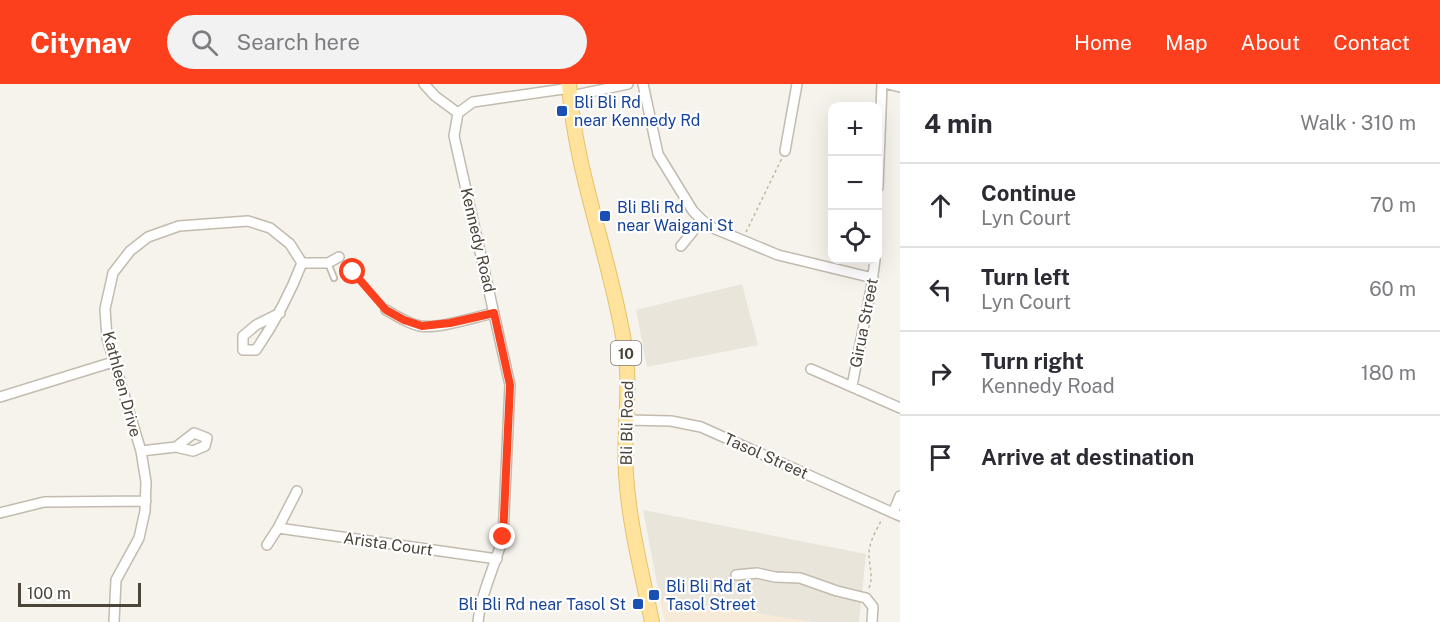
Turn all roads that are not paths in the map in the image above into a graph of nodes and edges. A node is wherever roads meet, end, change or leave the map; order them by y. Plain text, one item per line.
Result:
1 (424, 84) edge
2 (628, 84) edge
3 (643, 84) edge
4 (797, 84) edge
5 (882, 84) edge
6 (888, 84) edge
7 (900, 87) edge
8 (570, 89) edge
9 (458, 113) junction
10 (785, 152) road end
11 (879, 156) edge
12 (702, 220) junction
13 (681, 246) dead end
14 (339, 257) dead end
15 (302, 263) junction
16 (328, 263) junction
17 (875, 264) edge
18 (334, 278) dead end
19 (873, 278) junction
20 (386, 310) road end
21 (280, 313) junction
22 (494, 313) junction
23 (113, 362) junction
24 (811, 369) dead end
25 (852, 386) junction
26 (0, 395) edge
27 (900, 408) edge
28 (627, 420) junction
29 (176, 447) dead end
30 (141, 451) junction
31 (297, 491) dead end
32 (900, 496) edge
33 (146, 501) junction
34 (0, 513) edge
35 (893, 513) edge
36 (278, 528) junction
37 (267, 545) dead end
38 (497, 559) junction
39 (736, 575) dead end
40 (114, 622) edge
41 (478, 622) edge
42 (652, 622) edge
43 (872, 622) edge

1 - 9 street
2 - 8 street
3 - 12 street
4 - 10 street
5 - 11 street
6 - 7 street
8 - 9 street
8 - 28 main road, Bli Bli Road / 10
9 - 22 street, Kennedy Road
12 - 13 street
12 - 19 street
14 - 16 street
15 - 16 street
15 - 21 street
15 - 23 street, Kathleen Drive
16 - 18 lane
17 - 19 street, Girua Street
19 - 25 street, Girua Street
20 - 22 street
21 - 21 street
22 - 38 street, Kennedy Road
23 - 26 street
23 - 30 street, Kathleen Drive
24 - 25 street
25 - 27 street
28 - 35 street, Tasol Street
28 - 42 main road, Bli Bli Road / 10
29 - 30 street
30 - 33 street, Kathleen Drive
31 - 36 street
32 - 35 street
33 - 34 street
33 - 40 street, Kathleen Drive
36 - 37 street
36 - 38 street, Arista Court
38 - 41 street, Kennedy Road
39 - 43 street

